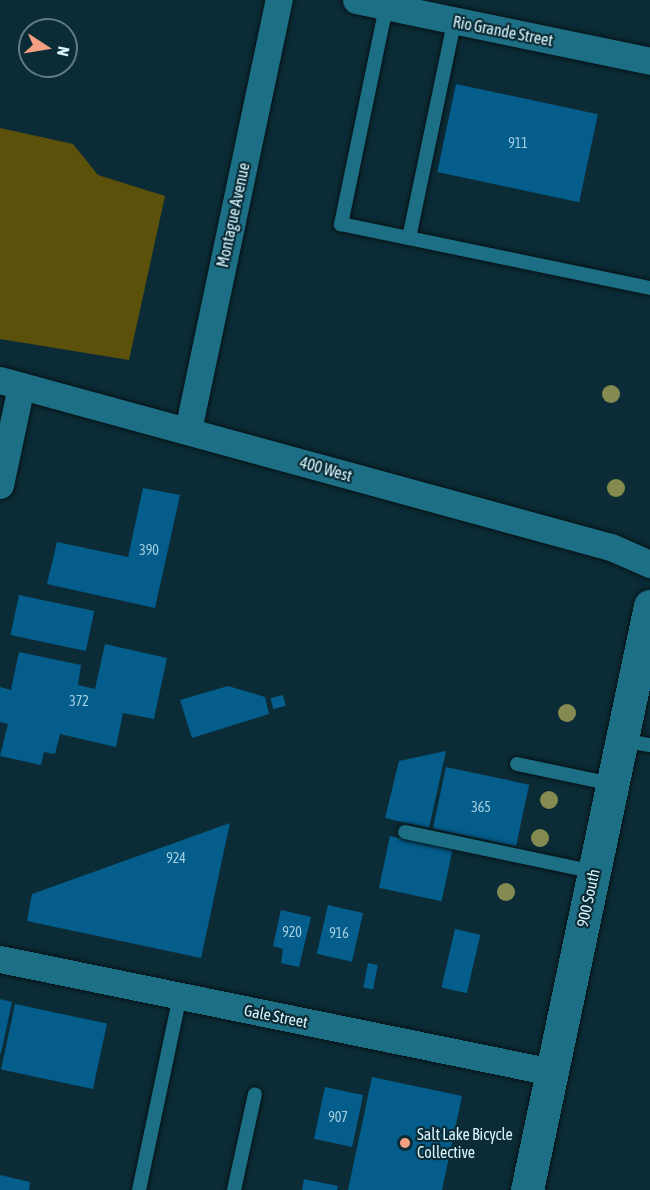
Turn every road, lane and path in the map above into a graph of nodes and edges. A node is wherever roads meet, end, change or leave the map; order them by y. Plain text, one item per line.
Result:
1 (279, 0) edge
2 (356, 0) edge
3 (386, 7) junction
4 (454, 22) junction
5 (650, 61) edge
6 (409, 238) junction
7 (650, 288) edge
8 (11, 383) edge
9 (188, 430) junction
10 (0, 485) edge
11 (650, 564) edge
12 (650, 606) edge
13 (635, 742) edge
14 (517, 764) dead end
15 (612, 784) junction
16 (405, 832) dead end
17 (594, 872) junction
18 (0, 958) edge
19 (180, 996) junction
20 (552, 1071) junction
21 (255, 1094) dead end
22 (140, 1190) edge
23 (234, 1190) edge
24 (527, 1190) edge

1 - 9 street, Montague Avenue
2 - 3 street, Rio Grande Street
3 - 4 street, Rio Grande Street
3 - 6 lane
4 - 5 street, Rio Grande Street
4 - 6 lane
6 - 7 lane
8 - 9 street, 400 West
8 - 10 street
9 - 11 street, 400 West
12 - 13 street, 900 South
13 - 15 street, 900 South
14 - 15 lane
15 - 17 street, 900 South
16 - 17 lane
17 - 20 street, 900 South
18 - 19 street, Gale Street
19 - 20 street, Gale Street
19 - 22 lane
20 - 24 street, 900 South
21 - 23 lane

